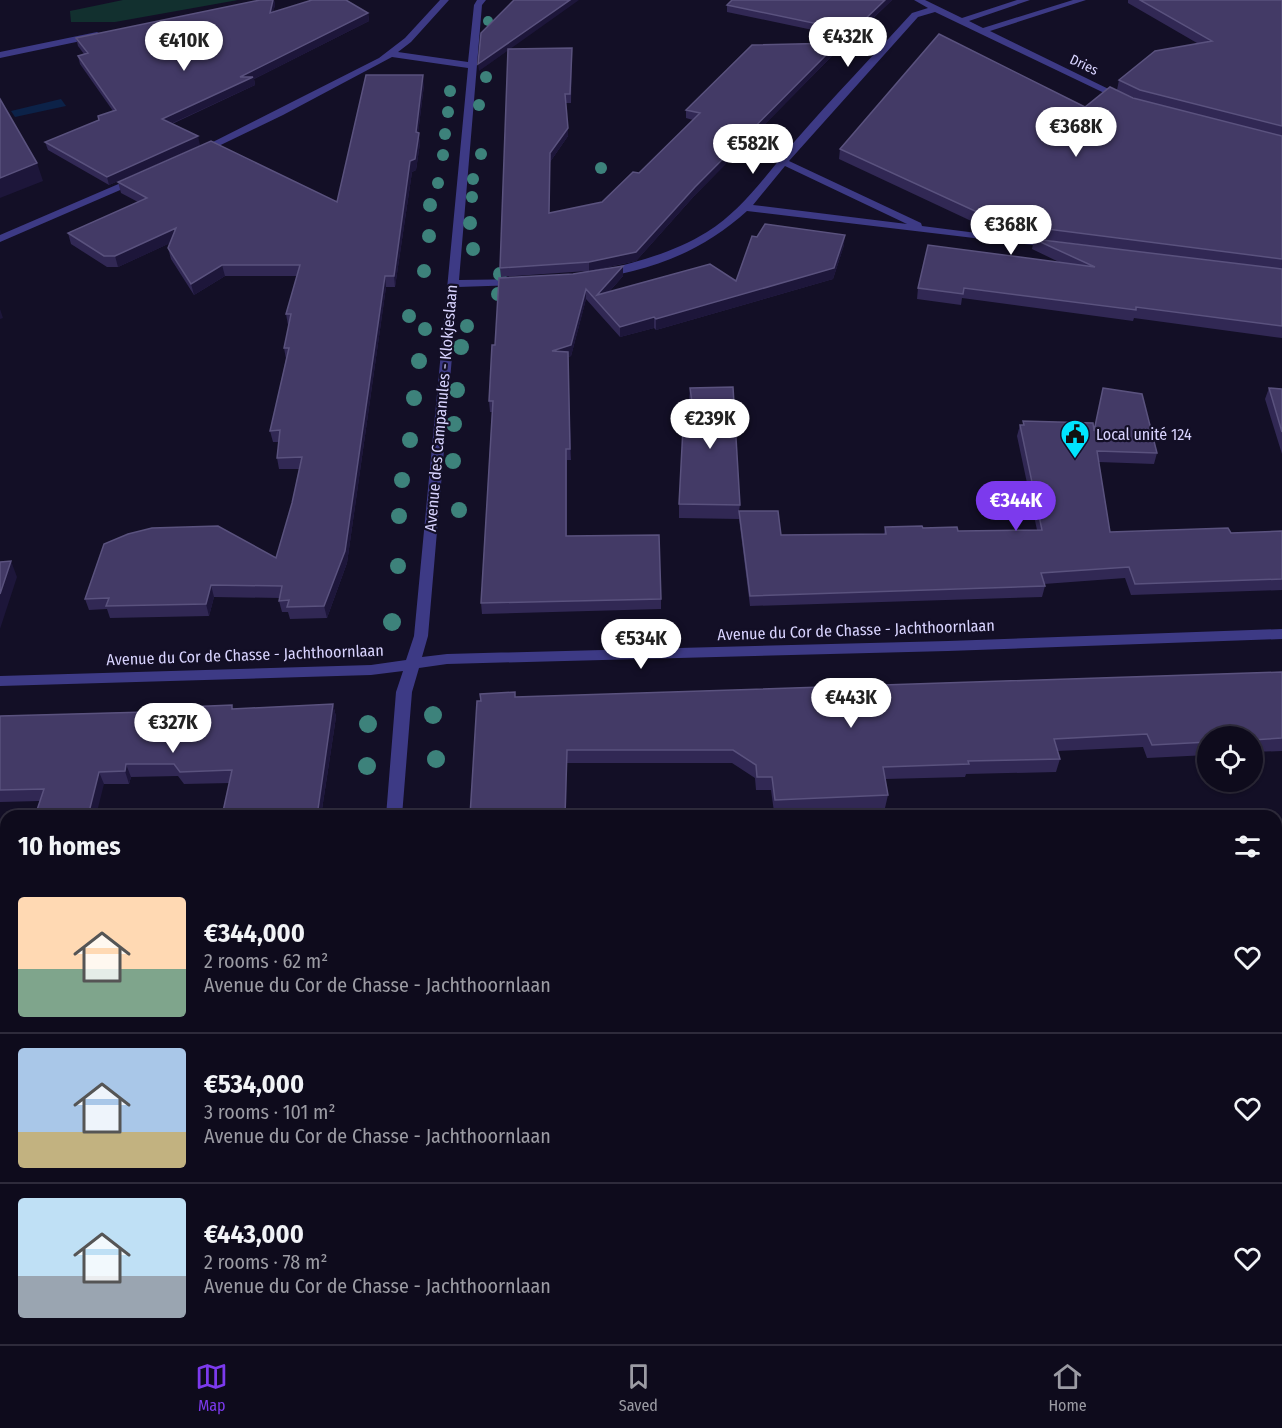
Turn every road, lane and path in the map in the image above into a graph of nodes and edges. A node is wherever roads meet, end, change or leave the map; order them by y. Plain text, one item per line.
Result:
1 (445, 0) edge
2 (482, 0) edge
3 (918, 0) edge
4 (1026, 0) edge
5 (1082, 0) edge
6 (935, 9) junction
7 (960, 21) junction
8 (981, 31) junction
9 (110, 33) edge
10 (391, 54) junction
11 (0, 55) edge
12 (473, 65) junction
13 (1134, 104) edge
14 (191, 155) edge
15 (784, 162) junction
16 (150, 174) edge
17 (744, 207) junction
18 (928, 230) junction
19 (0, 239) edge
20 (1064, 248) edge
21 (595, 274) edge
22 (531, 282) edge
23 (453, 284) junction
24 (1282, 634) edge
25 (412, 664) junction
26 (0, 681) edge
27 (394, 810) edge

1 - 10 street
2 - 12 street, Avenue des Campanules - Klokjeslaan
3 - 6 street, Dries
4 - 7 street
5 - 8 street
6 - 7 street, Dries
6 - 15 street
7 - 8 street, Dries
8 - 13 street, Dries
9 - 11 street
10 - 12 street
10 - 14 street
12 - 23 street, Avenue des Campanules - Klokjeslaan
15 - 17 street
15 - 18 street
16 - 19 street
17 - 18 street
17 - 21 street
18 - 20 street
22 - 23 street
23 - 25 street, Avenue des Campanules - Klokjeslaan
24 - 25 street, Avenue du Cor de Chasse - Jachthoornlaan
25 - 26 street, Avenue du Cor de Chasse - Jachthoornlaan
25 - 27 street, Avenue des Campanules - Klokjeslaan

